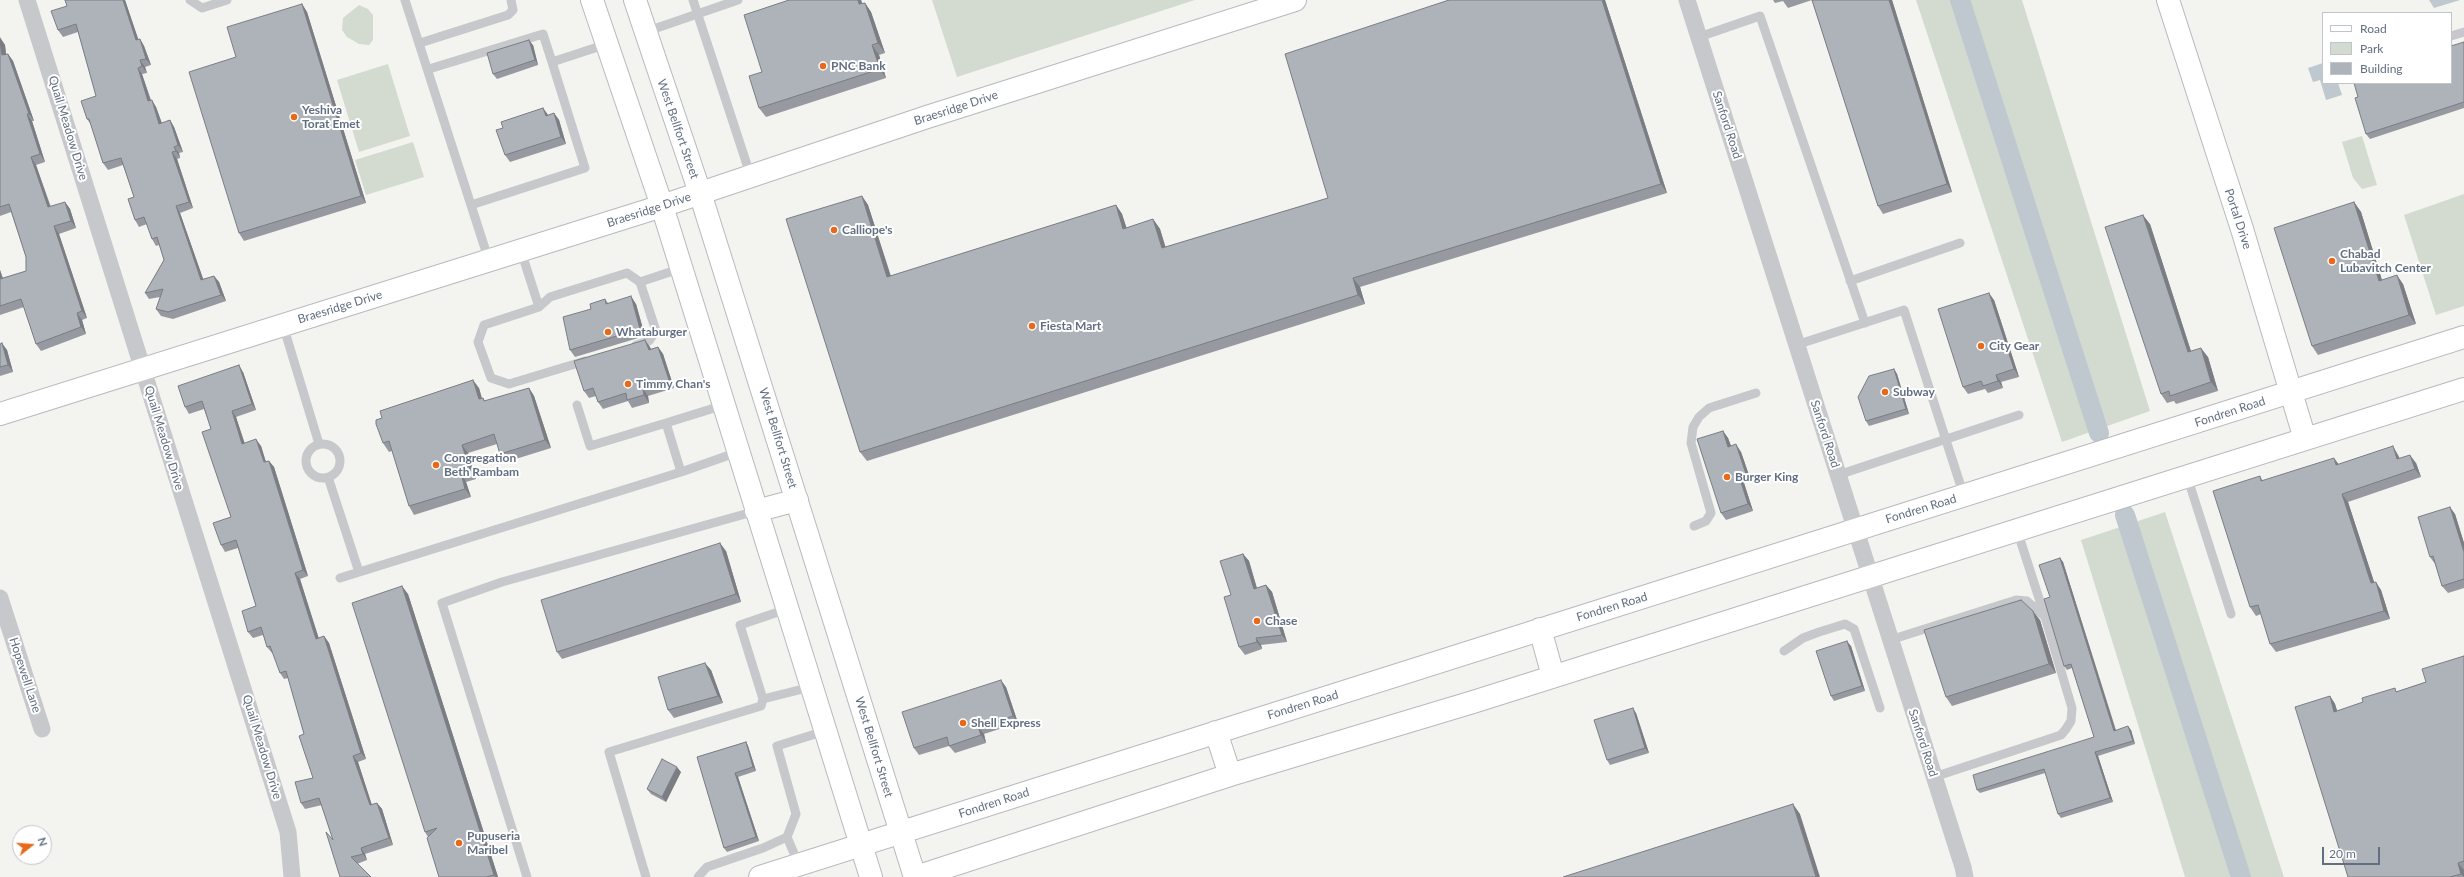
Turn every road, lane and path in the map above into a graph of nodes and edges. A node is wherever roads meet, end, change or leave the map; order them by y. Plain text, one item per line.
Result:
1 (27, 0) edge
2 (190, 0) edge
3 (227, 0) edge
4 (405, 0) edge
5 (511, 0) edge
6 (592, 0) edge
7 (636, 0) edge
8 (693, 0) edge
9 (738, 0) edge
10 (1296, 0) edge
11 (1687, 0) edge
12 (2168, 0) edge
13 (1259, 5) edge
14 (697, 13) junction
15 (646, 32) junction
16 (2464, 32) edge
17 (2452, 36) edge
18 (1699, 37) junction
19 (420, 43) junction
20 (607, 44) junction
21 (552, 62) junction
22 (429, 69) junction
23 (751, 177) junction
24 (700, 193) junction
25 (471, 205) junction
26 (662, 206) junction
27 (1960, 243) dead end
28 (521, 251) junction
29 (488, 261) junction
30 (682, 268) junction
31 (1850, 280) junction
32 (640, 282) junction
33 (539, 307) junction
34 (1865, 323) junction
35 (282, 324) junction
36 (2464, 337) edge
37 (1796, 345) junction
38 (627, 348) edge
39 (597, 357) edge
40 (143, 369) junction
41 (2464, 389) edge
42 (2291, 392) junction
43 (1756, 393) dead end
44 (577, 405) dead end
45 (724, 405) junction
46 (0, 414) edge
47 (2019, 415) dead end
48 (666, 423) junction
49 (2305, 439) junction
50 (1947, 440) junction
51 (319, 444) junction
52 (738, 452) junction
53 (681, 472) junction
54 (1838, 475) junction
55 (2187, 476) junction
56 (328, 477) junction
57 (1964, 496) junction
58 (797, 500) junction
59 (756, 511) junction
60 (1694, 526) dead end
61 (1855, 530) junction
62 (2017, 530) junction
63 (359, 572) junction
64 (1870, 576) junction
65 (340, 578) dead end
66 (0, 598) edge
67 (787, 609) junction
68 (2231, 614) dead end
69 (2044, 617) junction
70 (1540, 629) junction
71 (1890, 640) junction
72 (1784, 651) dead end
73 (1553, 676) junction
74 (811, 687) junction
75 (763, 699) junction
76 (1880, 708) dead end
77 (42, 730) dead end
78 (825, 731) junction
79 (1216, 732) junction
80 (1230, 775) junction
81 (1934, 777) junction
82 (901, 833) junction
83 (787, 837) junction
84 (861, 846) junction
85 (799, 865) junction
86 (1964, 872) edge
87 (292, 877) edge
88 (527, 877) edge
89 (646, 877) edge
90 (698, 877) edge
91 (760, 877) edge
92 (871, 877) edge
93 (916, 877) edge

1 - 40 street, Quail Meadow Drive
2 - 3 lane
4 - 19 lane
5 - 19 lane
6 - 20 main road
7 - 15 main road, West Bellfort Street
8 - 14 lane
9 - 14 lane
10 - 13 main road, Braesridge Drive
11 - 18 street, Sanford Road
12 - 42 main road, Portal Drive
13 - 23 main road, Braesridge Drive
14 - 15 lane
14 - 23 lane
15 - 24 main road, West Bellfort Street
16 - 17 lane
18 - 31 lane
18 - 37 street, Sanford Road
19 - 22 lane
20 - 21 lane
20 - 26 main road
21 - 22 lane
21 - 25 lane
22 - 25 lane
23 - 24 main road, Braesridge Drive
24 - 26 main road, Braesridge Drive
24 - 58 main road, West Bellfort Street
25 - 29 lane
26 - 28 main road, Braesridge Drive
26 - 30 main road
27 - 31 lane
28 - 29 main road, Braesridge Drive
28 - 33 lane
29 - 35 main road, Braesridge Drive
30 - 32 lane
30 - 45 main road
31 - 34 lane
32 - 33 lane
32 - 38 lane
33 - 39 lane
34 - 37 lane
34 - 50 lane
35 - 40 main road, Braesridge Drive
35 - 51 lane
36 - 42 main road, Fondren Road
37 - 54 street, Sanford Road
40 - 46 main road, Braesridge Drive
40 - 87 street, Quail Meadow Drive
41 - 49 main road
42 - 49 main road, Portal Drive
42 - 57 main road, Fondren Road
43 - 60 lane
44 - 48 lane
45 - 48 lane
45 - 52 main road
47 - 50 lane
48 - 53 lane
49 - 55 main road
50 - 54 lane
50 - 57 lane
51 - 56 lane
51 - 56 lane
52 - 53 lane
52 - 59 main road
53 - 63 lane
54 - 61 street, Sanford Road
55 - 62 main road
55 - 68 lane
56 - 63 lane
57 - 61 main road, Fondren Road
58 - 59 main road
58 - 82 main road, West Bellfort Street
59 - 67 main road
59 - 88 lane
61 - 64 street, Sanford Road
61 - 70 main road, Fondren Road
62 - 64 main road
62 - 69 lane
63 - 65 lane
64 - 71 street, Sanford Road
64 - 73 main road
66 - 77 street, Hopewell Lane
67 - 74 main road
67 - 75 lane
69 - 71 lane
69 - 81 lane
70 - 73 main road
70 - 79 main road, Fondren Road
71 - 81 street, Sanford Road
72 - 76 lane
73 - 80 main road
74 - 75 lane
74 - 78 main road
75 - 89 lane
78 - 83 lane
78 - 84 main road
79 - 80 main road
79 - 82 main road, Fondren Road
80 - 93 main road
81 - 86 street, Sanford Road
82 - 84 main road, Fondren Road
82 - 93 main road, West Bellfort Street
83 - 85 lane
83 - 90 lane
84 - 85 main road, Fondren Road
84 - 92 main road
85 - 91 main road, Fondren Road

